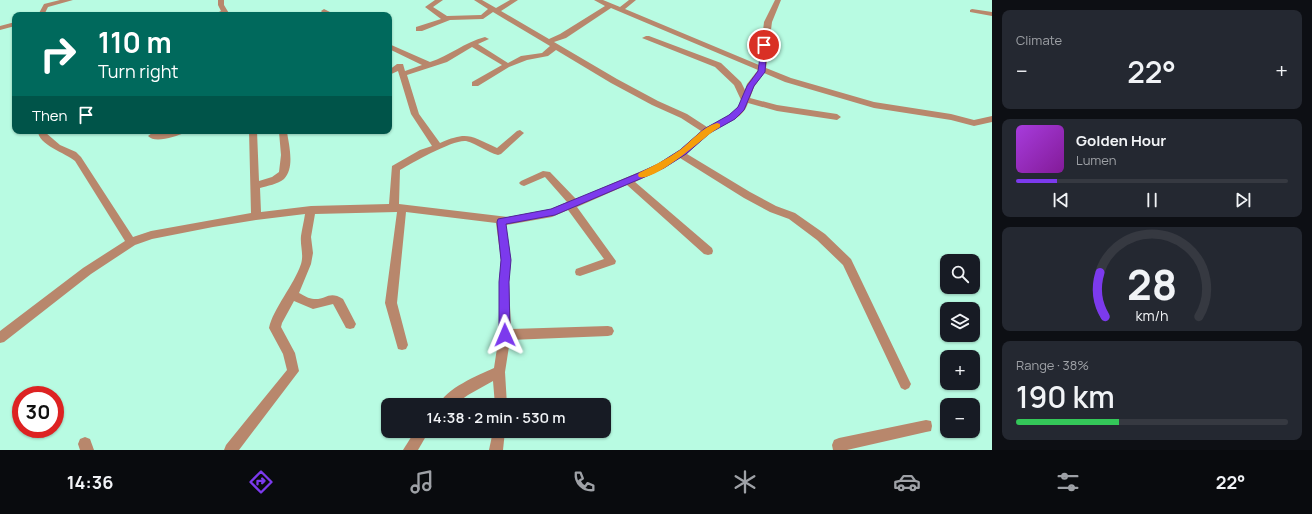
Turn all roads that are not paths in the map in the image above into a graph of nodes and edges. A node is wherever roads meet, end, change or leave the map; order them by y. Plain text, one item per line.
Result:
1 (70, 0) edge
2 (220, 0) edge
3 (440, 0) edge
4 (477, 0) edge
5 (515, 0) edge
6 (597, 0) edge
7 (633, 0) edge
8 (778, 0) edge
9 (610, 6) junction
10 (495, 10) junction
11 (620, 10) junction
12 (972, 10) dead end
13 (42, 12) edge
14 (225, 12) edge
15 (992, 14) edge
16 (446, 19) junction
17 (12, 25) edge
18 (0, 28) edge
19 (419, 29) dead end
20 (646, 38) dead end
21 (485, 39) dead end
22 (472, 44) junction
23 (552, 44) junction
24 (392, 48) edge
25 (410, 57) junction
26 (429, 65) junction
27 (507, 65) junction
28 (762, 68) junction
29 (402, 70) junction
30 (392, 72) edge
31 (624, 83) dead end
32 (475, 84) dead end
33 (738, 84) junction
34 (750, 86) junction
35 (744, 99) junction
36 (837, 117) dead end
37 (992, 119) edge
38 (707, 131) junction
39 (520, 133) dead end
40 (42, 134) edge
41 (169, 134) edge
42 (253, 134) edge
43 (283, 134) edge
44 (152, 136) dead end
45 (438, 147) junction
46 (680, 154) junction
47 (628, 181) junction
48 (524, 183) dead end
49 (254, 186) junction
50 (572, 204) junction
51 (398, 208) junction
52 (311, 210) junction
53 (256, 216) junction
54 (501, 222) junction
55 (131, 242) junction
56 (708, 251) dead end
57 (580, 272) dead end
58 (292, 295) junction
59 (350, 324) dead end
60 (608, 331) dead end
61 (505, 335) junction
62 (0, 338) edge
63 (402, 345) dead end
64 (499, 372) junction
65 (905, 384) dead end
66 (453, 398) edge
67 (501, 398) edge
68 (926, 426) dead end
69 (418, 438) edge
70 (498, 438) edge
71 (231, 450) edge
72 (410, 450) edge
73 (496, 450) edge
74 (840, 450) edge

1 - 13 street
2 - 14 street
3 - 16 street
4 - 10 street
5 - 10 street
6 - 9 street
7 - 11 street
8 - 28 street
9 - 11 street
9 - 23 street
10 - 16 street
10 - 23 street
11 - 28 street
12 - 15 street
16 - 19 street
17 - 18 street
20 - 33 street
21 - 22 street
22 - 26 street
22 - 27 street
23 - 27 street
23 - 38 street
24 - 25 street
25 - 26 street
25 - 29 street
26 - 29 street
27 - 32 street
28 - 34 street
28 - 37 street
29 - 30 street
29 - 45 street
31 - 38 street
33 - 34 street
33 - 35 street
34 - 35 street
35 - 36 street
35 - 38 street
38 - 46 street
39 - 45 street
40 - 55 street
41 - 44 street
42 - 49 street
43 - 49 street
45 - 51 street
46 - 47 street
46 - 65 street
47 - 50 street
47 - 56 street
48 - 50 street
49 - 53 street
50 - 54 street
50 - 57 street
51 - 52 street
51 - 54 street
51 - 63 street
52 - 53 street
52 - 58 street
53 - 55 street
54 - 61 street
55 - 62 street
58 - 59 street
58 - 71 street
60 - 61 street
61 - 64 street
64 - 66 street
64 - 67 street
68 - 74 street
69 - 72 street
70 - 73 street

